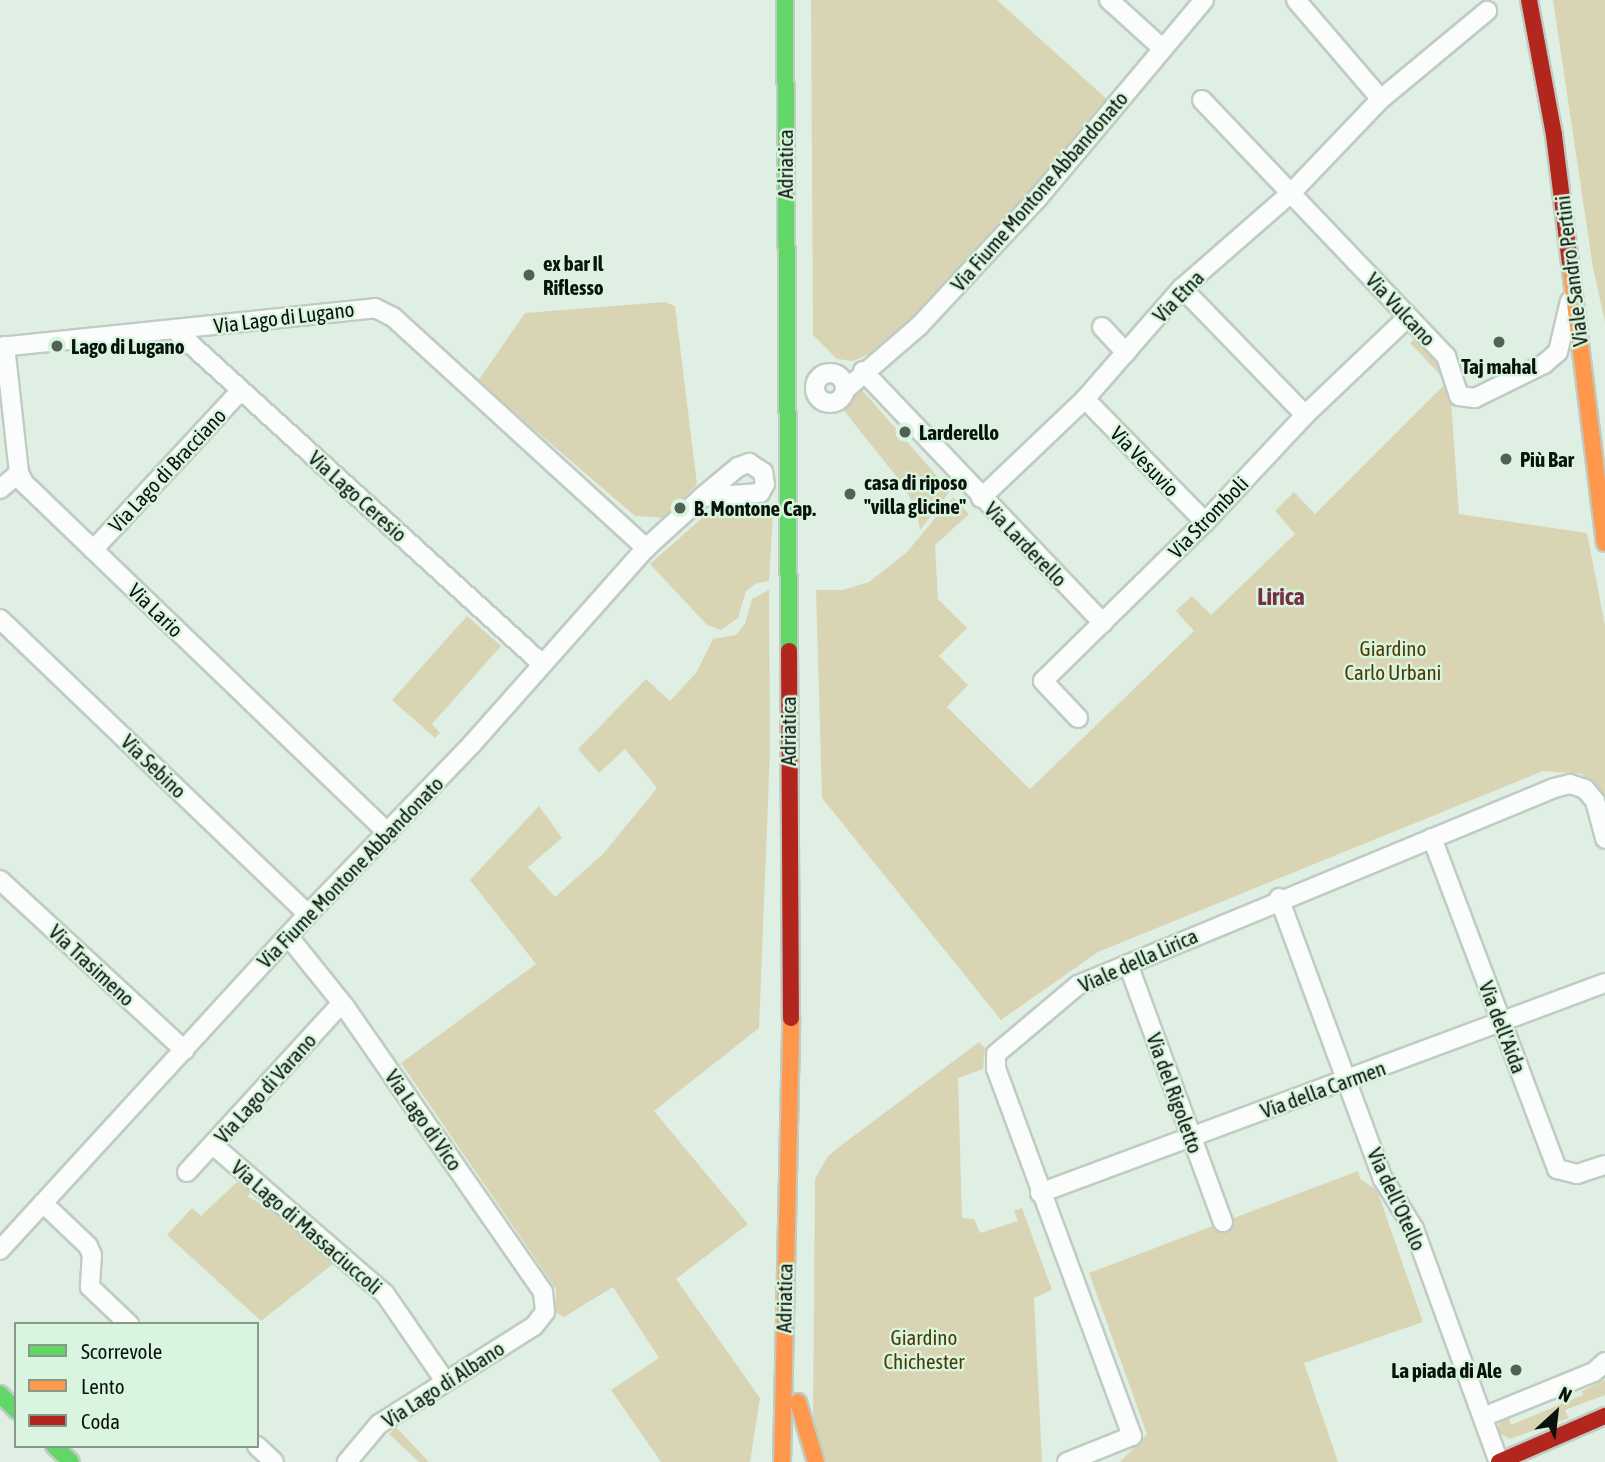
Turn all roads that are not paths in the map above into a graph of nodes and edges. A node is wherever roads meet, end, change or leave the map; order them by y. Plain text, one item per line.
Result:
1 (785, 0) edge
2 (801, 0) edge
3 (1109, 0) edge
4 (1204, 0) edge
5 (1296, 0) edge
6 (1529, 0) edge
7 (1487, 11) dead end
8 (1162, 48) junction
9 (1381, 99) junction
10 (1202, 100) dead end
11 (1292, 192) junction
12 (1575, 285) junction
13 (1182, 288) junction
14 (1408, 317) junction
15 (1102, 327) dead end
16 (174, 329) junction
17 (3, 346) edge
18 (1126, 352) junction
19 (863, 371) junction
20 (841, 382) dead end
21 (241, 390) junction
22 (1085, 399) junction
23 (1305, 415) junction
24 (19, 473) junction
25 (0, 489) edge
26 (702, 497) dead end
27 (981, 498) junction
28 (1205, 522) junction
29 (1605, 543) edge
30 (646, 548) junction
31 (93, 550) junction
32 (0, 619) edge
33 (1103, 623) junction
34 (541, 663) junction
35 (1078, 718) dead end
36 (1604, 831) edge
37 (388, 833) junction
38 (1432, 838) junction
39 (0, 880) edge
40 (1279, 898) junction
41 (308, 914) junction
42 (288, 936) junction
43 (1128, 964) junction
44 (1605, 984) edge
45 (342, 1003) junction
46 (1501, 1023) junction
47 (184, 1050) junction
48 (1348, 1079) junction
49 (1192, 1138) junction
50 (213, 1145) junction
51 (1605, 1165) edge
52 (187, 1172) dead end
53 (1040, 1193) junction
54 (43, 1203) junction
55 (1223, 1222) dead end
56 (2, 1245) edge
57 (545, 1312) joint
58 (127, 1322) edge
59 (1605, 1362) edge
60 (445, 1381) junction
61 (0, 1394) edge
62 (791, 1400) junction
63 (14, 1408) edge
64 (1483, 1417) junction
65 (1605, 1417) edge
66 (56, 1448) edge
67 (259, 1448) edge
68 (71, 1462) edge
69 (274, 1462) edge
70 (347, 1462) edge
71 (765, 1462) edge
72 (782, 1462) edge
73 (798, 1462) edge
74 (816, 1462) edge
75 (1067, 1462) edge
76 (1499, 1462) edge

1 - 62 main road, Adriatica
2 - 62 main road, Adriatica
3 - 8 street
4 - 8 street, Via Fiume Montone Abbandonato
5 - 9 street
6 - 12 main road, Viale Sandro Pertini
7 - 9 street, Via Etna
8 - 19 street, Via Fiume Montone Abbandonato
9 - 11 street, Via Etna
10 - 11 street, Via Vulcano
11 - 13 street, Via Etna
11 - 14 street, Via Vulcano
12 - 14 street, Via Vulcano
12 - 29 main road, Viale Sandro Pertini
13 - 18 street, Via Etna
13 - 23 street
14 - 23 street, Via Stromboli
15 - 18 street
16 - 17 street, Via Lago di Lugano
16 - 21 street, Via Lago Ceresio
16 - 30 street, Via Lago di Lugano
17 - 24 street
18 - 22 street, Via Etna
19 - 20 street
19 - 27 street, Via Larderello
21 - 31 street, Via Lago di Bracciano
21 - 34 street, Via Lago Ceresio
22 - 27 street, Via Etna
22 - 28 street, Via Vesuvio
23 - 28 street, Via Stromboli
24 - 25 street
24 - 31 street, Via Lario
26 - 30 street, Via Fiume Montone Abbandonato
27 - 33 street, Via Larderello
28 - 33 street, Via Stromboli
30 - 34 street, Via Fiume Montone Abbandonato
31 - 37 street, Via Lario
32 - 41 street, Via Sebino
33 - 35 street, Via Stromboli
34 - 37 street, Via Fiume Montone Abbandonato
36 - 38 street, Viale della Lirica
37 - 41 street, Via Fiume Montone Abbandonato
38 - 40 street, Viale della Lirica
38 - 46 street, Via dell'Aida
39 - 47 street, Via Trasimeno
40 - 43 street, Viale della Lirica
40 - 48 street, Via dell'Otello
41 - 42 street, Via Fiume Montone Abbandonato
42 - 45 street, Via Lago di Vico
42 - 47 street, Via Fiume Montone Abbandonato
43 - 49 street, Via del Rigoletto
43 - 53 street, Viale della Lirica
44 - 46 street, Via della Carmen
45 - 50 street, Via Lago di Varano
45 - 57 street, Via Lago di Vico
46 - 48 street, Via della Carmen
46 - 51 street, Via dell'Aida
47 - 54 street, Via Fiume Montone Abbandonato
48 - 49 street, Via della Carmen
48 - 64 street, Via dell'Otello
49 - 53 street, Via della Carmen
49 - 55 street, Via del Rigoletto
50 - 52 street, Via Lago di Varano
50 - 60 street, Via Lago di Massaciuccoli
53 - 75 street, Viale della Lirica
54 - 56 street, Via Fiume Montone Abbandonato
54 - 58 street
57 - 60 street, Via Lago di Albano
59 - 64 street
60 - 70 street, Via Lago di Albano
61 - 63 main road
62 - 71 main road
62 - 72 main road, Adriatica
62 - 73 main road, Adriatica
62 - 74 main road
64 - 76 street, Via dell'Otello
65 - 76 main road
66 - 68 main road
67 - 69 street

